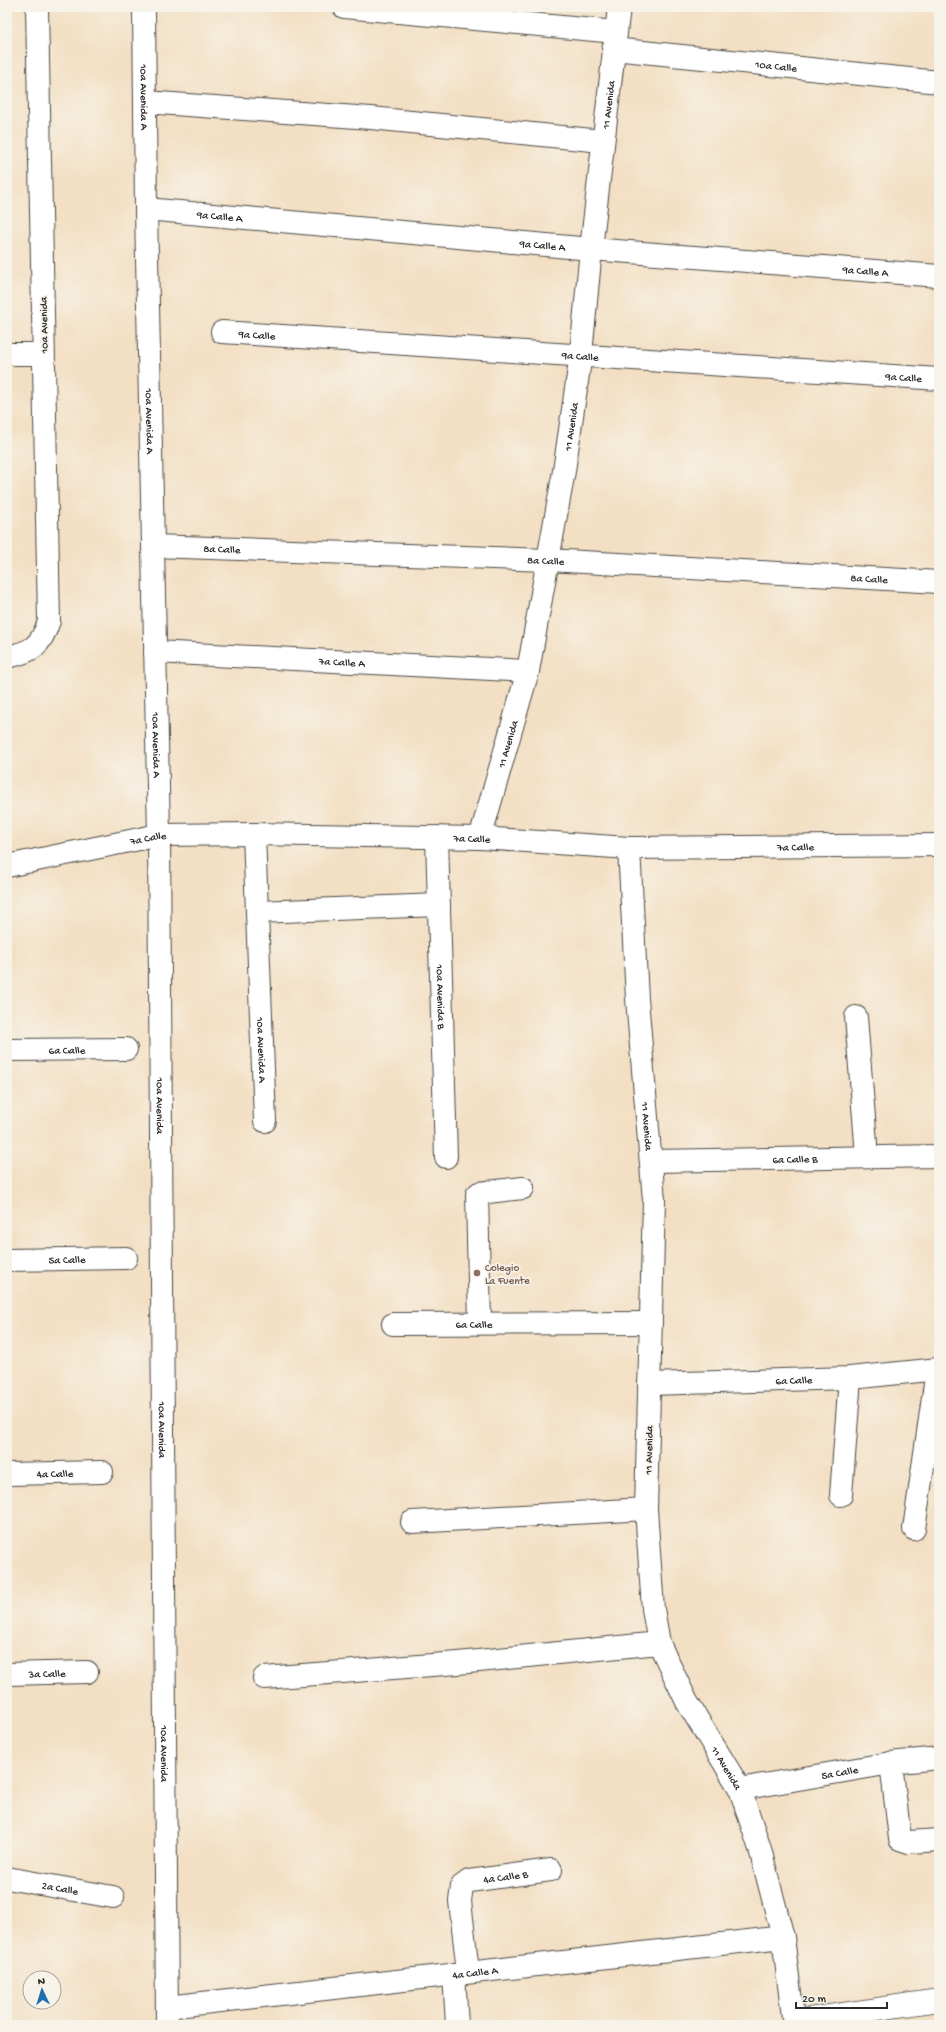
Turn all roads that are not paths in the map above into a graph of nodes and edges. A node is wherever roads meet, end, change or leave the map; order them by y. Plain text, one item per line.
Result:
1 (37, 7) edge
2 (144, 7) edge
3 (344, 7) edge
4 (619, 7) edge
5 (615, 40) junction
6 (939, 82) edge
7 (145, 102) junction
8 (602, 141) junction
9 (146, 209) junction
10 (591, 249) junction
11 (939, 276) edge
12 (222, 332) dead end
13 (7, 354) edge
14 (43, 354) junction
15 (581, 354) junction
16 (939, 379) edge
17 (153, 546) junction
18 (548, 560) junction
19 (939, 582) edge
20 (154, 652) junction
21 (7, 657) edge
22 (528, 671) junction
23 (254, 834) junction
24 (159, 835) junction
25 (437, 837) junction
26 (480, 838) junction
27 (939, 845) edge
28 (629, 848) junction
29 (7, 866) edge
30 (439, 905) junction
31 (257, 912) junction
32 (856, 1017) dead end
33 (126, 1049) dead end
34 (7, 1050) edge
35 (265, 1121) dead end
36 (868, 1156) junction
37 (939, 1156) edge
38 (446, 1157) dead end
39 (652, 1161) junction
40 (523, 1188) dead end
41 (126, 1258) dead end
42 (7, 1260) edge
43 (480, 1323) junction
44 (651, 1323) junction
45 (393, 1324) dead end
46 (938, 1370) edge
47 (850, 1378) junction
48 (649, 1384) junction
49 (102, 1472) dead end
50 (7, 1474) edge
51 (841, 1495) dead end
52 (646, 1509) junction
53 (412, 1522) dead end
54 (914, 1529) dead end
55 (660, 1643) junction
56 (87, 1672) dead end
57 (7, 1674) edge
58 (264, 1678) dead end
59 (939, 1758) edge
60 (891, 1763) junction
61 (740, 1789) junction
62 (939, 1840) edge
63 (551, 1870) dead end
64 (7, 1878) edge
65 (113, 1897) dead end
66 (783, 1937) junction
67 (461, 1973) junction
68 (939, 2000) edge
69 (167, 2016) edge
70 (794, 2023) edge
71 (457, 2025) edge

1 - 14 street, 10a Avenida
2 - 7 street, 10a Avenida A
3 - 5 street, 10a Calle
4 - 5 street, 11 Avenida
5 - 6 street, 10a Calle
5 - 8 street, 11 Avenida
7 - 8 street
7 - 9 street, 10a Avenida A
8 - 10 street, 11 Avenida
9 - 10 street, 9a Calle A
9 - 17 street, 10a Avenida A
10 - 11 street, 9a Calle A
10 - 15 street, 11 Avenida
12 - 15 street, 9a Calle
13 - 14 street
14 - 21 street, 10a Avenida
15 - 16 street, 9a Calle
15 - 18 street, 11 Avenida
17 - 18 street, 8a Calle
17 - 20 street, 10a Avenida A
18 - 19 street, 8a Calle
18 - 22 street, 11 Avenida
20 - 22 street, 7a Calle A
20 - 24 street, 10a Avenida A
22 - 26 street, 11 Avenida
23 - 24 street, 7a Calle
23 - 25 street, 7a Calle
23 - 31 street, 10a Avenida A
24 - 29 street, 7a Calle
24 - 69 street, 10a Avenida
25 - 26 street, 7a Calle
25 - 30 street, 10a Avenida B
26 - 28 street, 7a Calle
27 - 28 street, 7a Calle
28 - 39 street, 11 Avenida
30 - 31 street
30 - 38 street, 10a Avenida B
31 - 35 street, 10a Avenida A
32 - 36 street
33 - 34 street, 6a Calle
36 - 37 street, 6a Calle B
36 - 39 street, 6a Calle B
39 - 44 street, 11 Avenida
40 - 43 street
41 - 42 street, 5a Calle
43 - 44 street, 6a Calle
43 - 45 street, 6a Calle
44 - 48 street, 11 Avenida
46 - 47 street, 6a Calle
46 - 54 street
47 - 48 street, 6a Calle
47 - 51 street
48 - 52 street, 11 Avenida
49 - 50 street, 4a Calle
52 - 53 street
52 - 55 street, 11 Avenida
55 - 58 street
55 - 61 street, 11 Avenida
56 - 57 street, 3a Calle
59 - 60 street, 5a Calle
60 - 61 street, 5a Calle
60 - 62 street
61 - 66 street, 11 Avenida
63 - 67 street, 4a Calle B
64 - 65 street, 2a Calle
66 - 67 street, 4a Calle A
66 - 70 street, 11 Avenida
67 - 69 street, 4a Calle A
67 - 71 street
68 - 70 street

